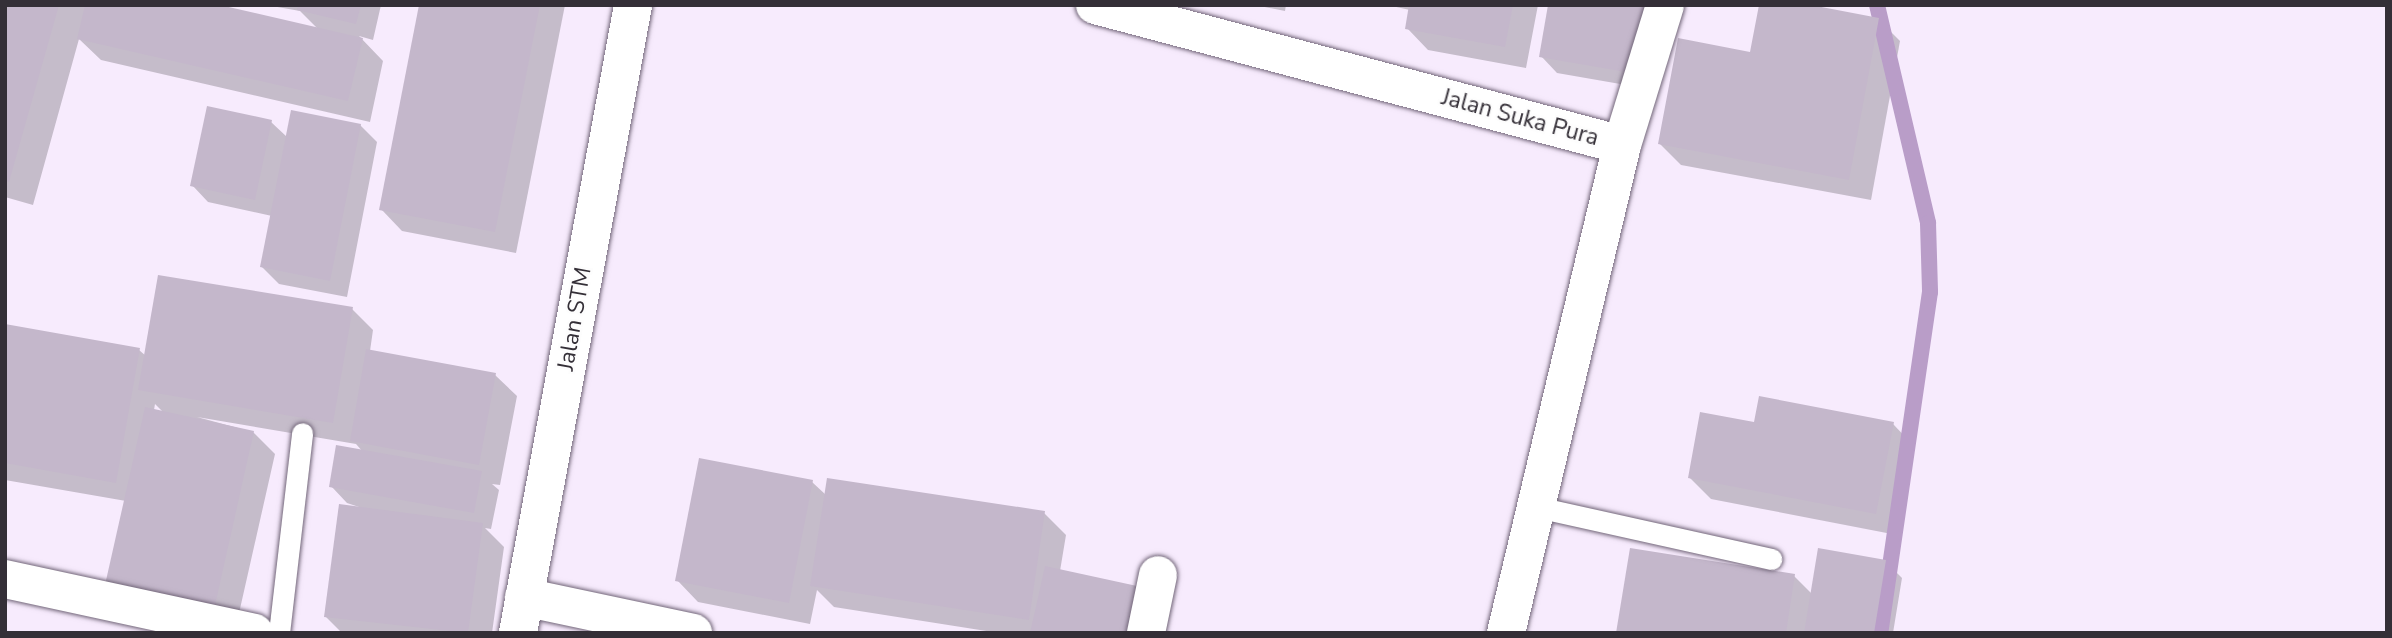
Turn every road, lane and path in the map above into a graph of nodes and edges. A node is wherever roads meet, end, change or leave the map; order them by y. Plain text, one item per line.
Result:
1 (633, 5) edge
2 (1095, 5) edge
3 (1665, 5) edge
4 (1622, 145) junction
5 (302, 433) dead end
6 (1537, 507) junction
7 (1771, 559) dead end
8 (1158, 575) dead end
9 (5, 579) edge
10 (521, 615) edge
11 (254, 633) edge
12 (279, 633) edge
13 (693, 633) edge
14 (1146, 633) edge
15 (1506, 633) edge

1 - 10 street, Jalan STM
2 - 4 street, Jalan Suka Pura
3 - 4 street
4 - 6 street, Jalan Suka Pura
5 - 12 lane
6 - 7 lane
6 - 15 street, Jalan Suka Pura
8 - 14 street
9 - 11 street
10 - 13 street

